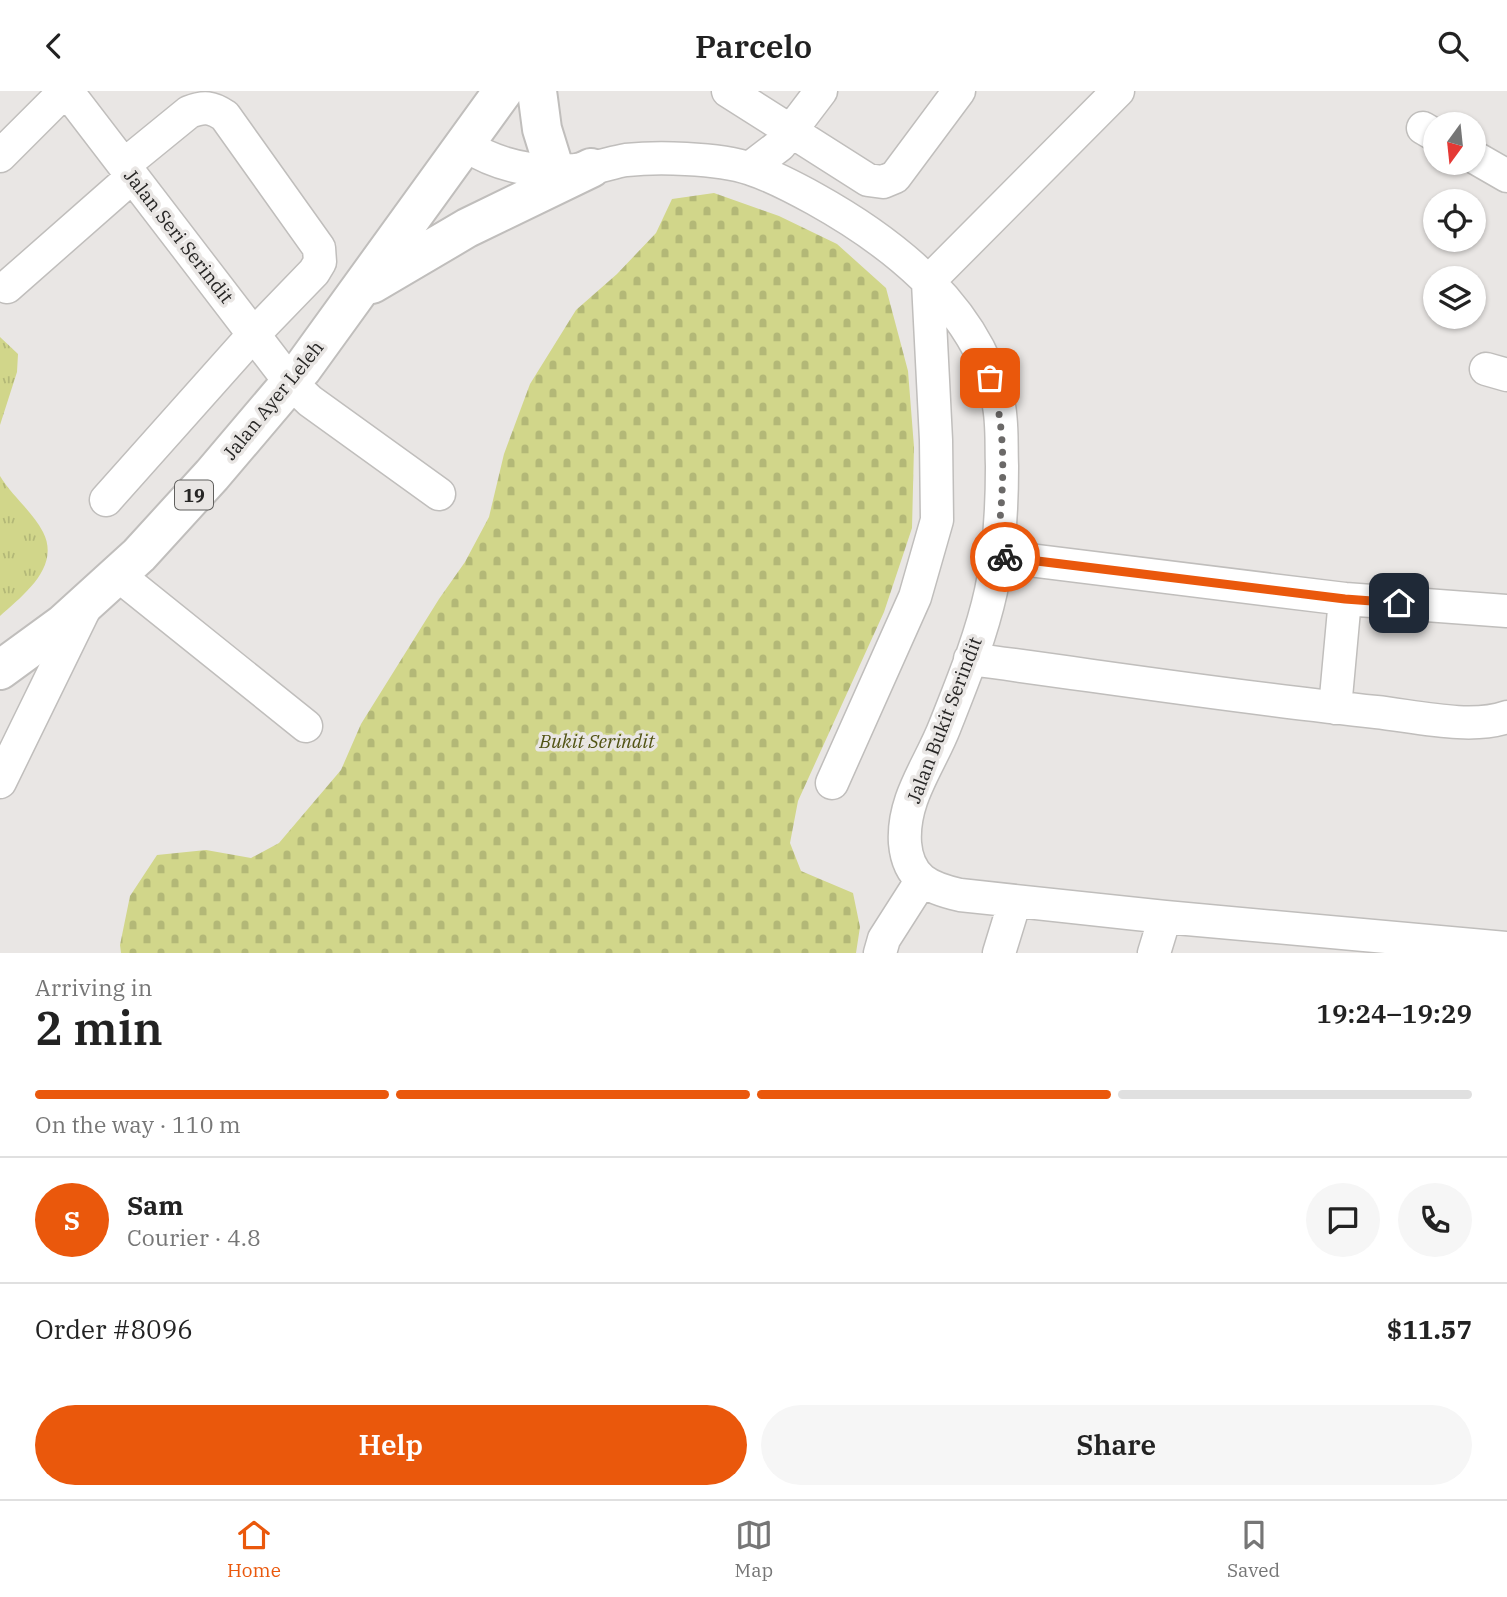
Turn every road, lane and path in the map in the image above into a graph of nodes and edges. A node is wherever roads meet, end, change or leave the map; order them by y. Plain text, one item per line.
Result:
1 (66, 91) edge
2 (503, 91) edge
3 (537, 91) edge
4 (728, 91) edge
5 (821, 91) edge
6 (959, 91) edge
7 (1118, 91) edge
8 (195, 99) edge
9 (792, 132) junction
10 (466, 145) junction
11 (0, 156) edge
12 (1486, 164) edge
13 (750, 168) junction
14 (573, 169) junction
15 (128, 171) junction
16 (1507, 176) edge
17 (928, 282) junction
18 (7, 287) dead end
19 (358, 292) junction
20 (254, 334) junction
21 (290, 382) junction
22 (439, 494) dead end
23 (106, 500) dead end
24 (996, 556) junction
25 (118, 575) junction
26 (1345, 599) junction
27 (88, 602) junction
28 (1507, 611) edge
29 (970, 659) junction
30 (0, 670) edge
31 (1335, 708) junction
32 (1507, 717) edge
33 (306, 726) dead end
34 (0, 782) edge
35 (832, 783) dead end
36 (921, 881) junction
37 (1014, 901) junction
38 (1165, 917) junction
39 (1505, 950) edge
40 (880, 953) edge
41 (999, 953) edge
42 (1154, 953) edge

1 - 11 street
1 - 15 street, Jalan Seri Serindit
2 - 10 main road, Jalan Ayer Leleh / 19
3 - 14 main road
4 - 9 street
5 - 9 street
6 - 9 street
7 - 17 street
8 - 15 street
8 - 20 street
9 - 13 street
10 - 14 street, Jalan Bukit Serindit
10 - 19 main road, Jalan Ayer Leleh / 19
12 - 16 street
13 - 14 street, Jalan Bukit Serindit
13 - 17 street, Jalan Bukit Serindit
14 - 19 main road
15 - 18 street
15 - 20 street, Jalan Seri Serindit
17 - 24 street, Jalan Bukit Serindit
17 - 35 street
19 - 21 main road, Jalan Ayer Leleh / 19
20 - 21 street, Jalan Seri Serindit
20 - 23 street
21 - 22 street, Jalan Seri Serindit
21 - 25 main road, Jalan Ayer Leleh / 19
24 - 26 street
24 - 29 street, Jalan Bukit Serindit
25 - 27 main road, Jalan Ayer Leleh / 19
25 - 33 street
26 - 28 street
26 - 31 street
27 - 30 main road, Jalan Ayer Leleh / 19
27 - 34 street
29 - 31 street
29 - 36 street, Jalan Bukit Serindit
31 - 32 street
36 - 37 street
36 - 40 street
37 - 38 street
37 - 41 street
38 - 39 street
38 - 42 street

